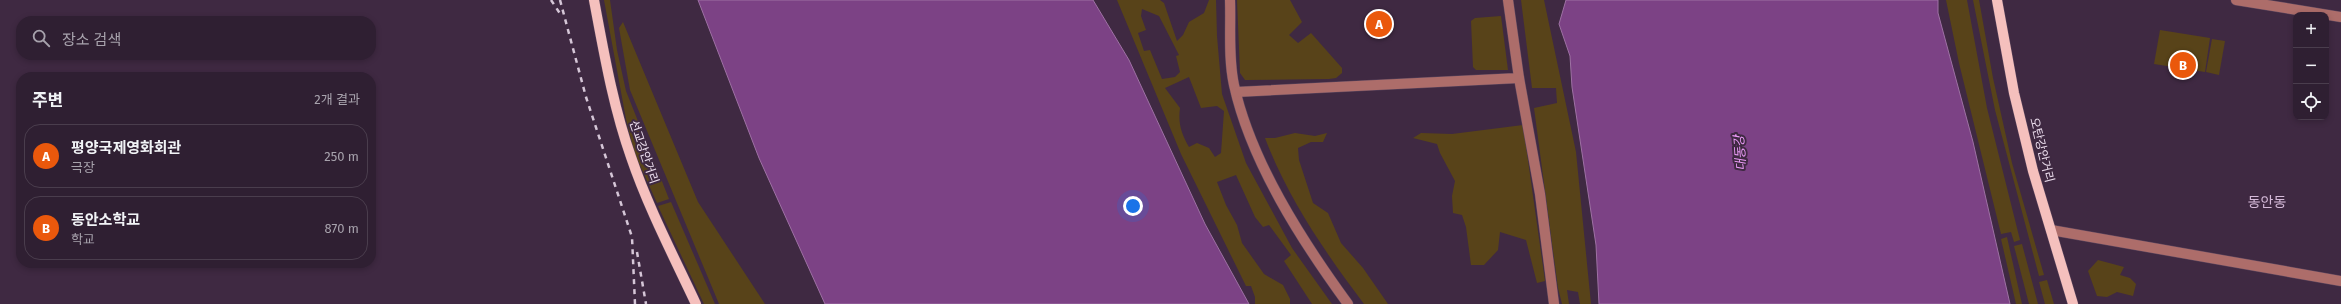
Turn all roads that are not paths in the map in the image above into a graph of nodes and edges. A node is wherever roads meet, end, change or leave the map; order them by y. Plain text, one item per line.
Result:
1 (594, 0) edge
2 (1230, 0) edge
3 (1508, 0) edge
4 (1997, 0) edge
5 (2236, 0) edge
6 (2341, 17) edge
7 (1519, 78) junction
8 (1236, 92) junction
9 (2051, 230) junction
10 (2341, 281) edge
11 (696, 304) edge
12 (1348, 304) edge
13 (1554, 304) edge
14 (2074, 304) edge

1 - 11 main road, 선교강안거리
2 - 8 street
3 - 7 street
4 - 9 main road, 오탄강안거리
5 - 6 street
7 - 8 street
7 - 13 street
8 - 12 street
9 - 10 street
9 - 14 main road, 오탄강안거리

